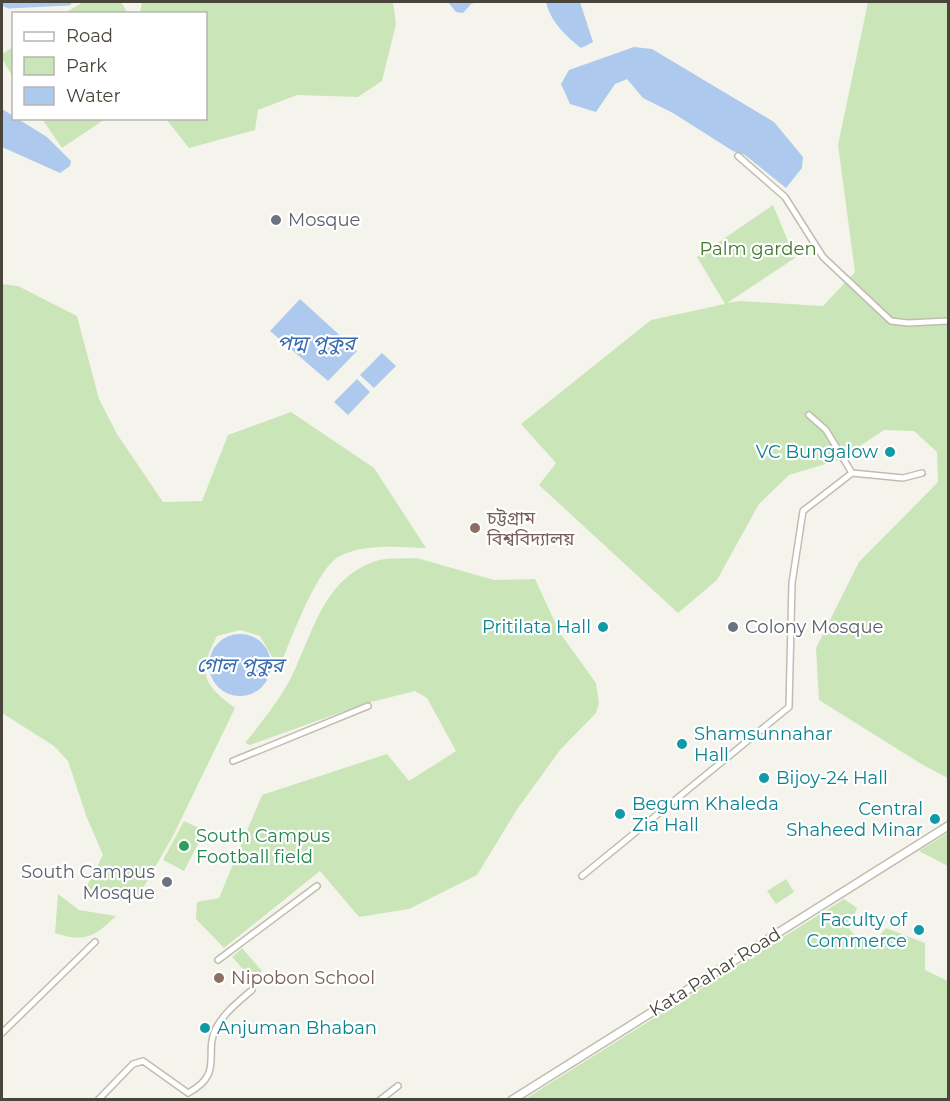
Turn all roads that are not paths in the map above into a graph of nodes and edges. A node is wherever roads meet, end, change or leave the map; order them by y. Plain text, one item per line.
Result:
1 (738, 156) dead end
2 (948, 321) edge
3 (809, 414) dead end
4 (852, 473) junction
5 (922, 473) dead end
6 (368, 706) dead end
7 (233, 761) dead end
8 (948, 826) edge
9 (582, 876) dead end
10 (317, 886) dead end
11 (95, 942) dead end
12 (218, 960) dead end
13 (252, 990) dead end
14 (2, 1033) edge
15 (398, 1086) dead end
16 (189, 1096) edge
17 (98, 1100) edge
18 (380, 1100) edge
19 (512, 1100) edge

1 - 2 street
3 - 4 street
4 - 5 street
4 - 9 street
6 - 7 street
8 - 19 street, Kata Pahar Road
10 - 12 street
11 - 14 street
13 - 16 street
15 - 18 street
16 - 17 street

